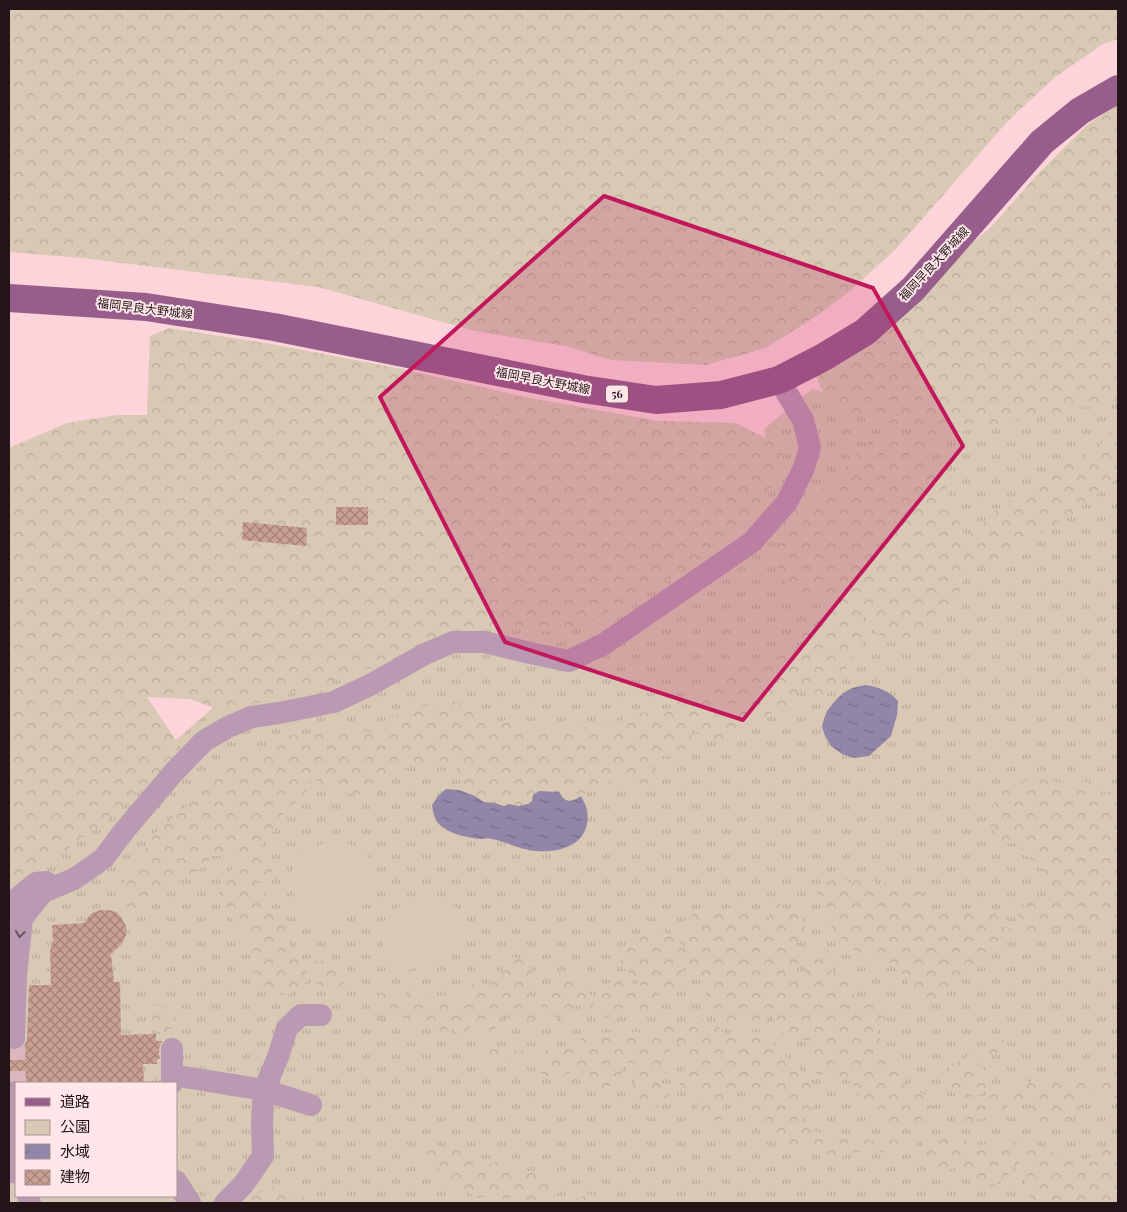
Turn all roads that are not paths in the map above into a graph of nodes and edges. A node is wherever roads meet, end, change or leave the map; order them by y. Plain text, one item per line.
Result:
1 (1118, 89) edge
2 (9, 298) edge
3 (779, 380) junction
4 (74, 878) junction
5 (9, 910) edge
6 (321, 1015) dead end
7 (14, 1038) dead end
8 (172, 1049) dead end
9 (172, 1079) edge
10 (264, 1090) junction
11 (311, 1105) dead end
12 (178, 1184) edge
13 (190, 1203) edge
14 (225, 1203) edge

1 - 3 main road, 福岡早良大野城線 / 56
2 - 3 main road, 福岡早良大野城線 / 56
3 - 4 lane
4 - 5 lane
4 -> 7 lane
6 - 10 lane
8 - 9 lane
9 - 10 lane
10 - 11 lane
10 - 14 lane
12 - 13 lane

